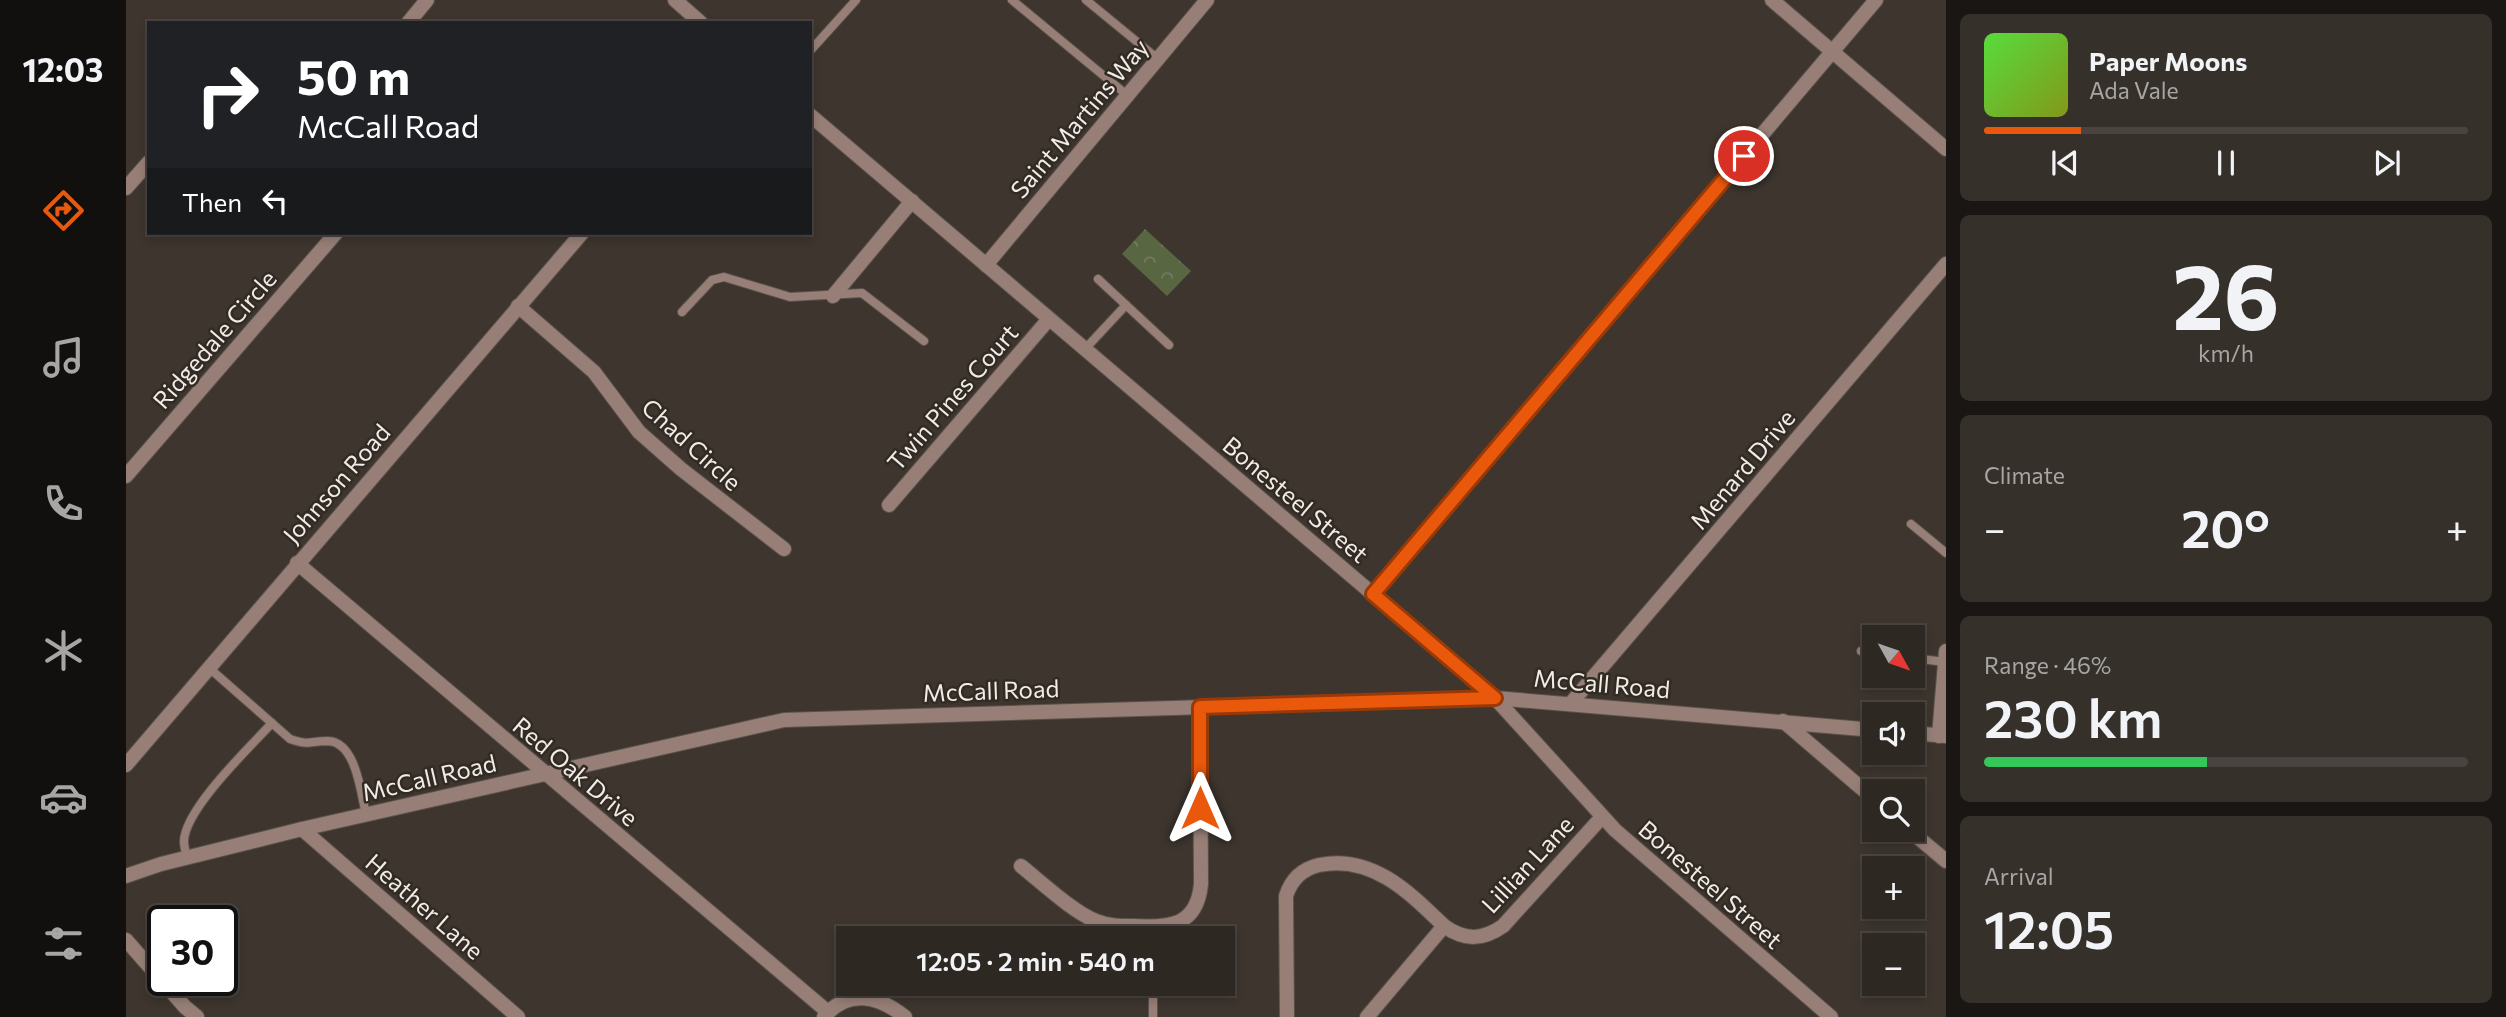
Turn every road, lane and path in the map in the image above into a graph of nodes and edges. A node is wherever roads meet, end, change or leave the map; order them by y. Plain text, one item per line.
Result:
1 (427, 0) edge
2 (675, 0) edge
3 (856, 0) edge
4 (1012, 0) edge
5 (1086, 0) edge
6 (1207, 0) edge
7 (1772, 0) edge
8 (1876, 0) edge
9 (410, 21) edge
10 (699, 21) edge
11 (812, 49) edge
12 (1833, 52) junction
13 (1158, 59) junction
14 (1128, 95) junction
15 (812, 117) edge
16 (1946, 149) edge
17 (147, 164) edge
18 (126, 188) edge
19 (912, 201) junction
20 (334, 235) edge
21 (580, 235) edge
22 (986, 264) junction
23 (1946, 264) edge
24 (1098, 279) dead end
25 (833, 296) junction
26 (1126, 305) junction
27 (519, 306) junction
28 (682, 312) dead end
29 (1049, 318) junction
30 (924, 341) dead end
31 (1169, 345) dead end
32 (1085, 349) junction
33 (126, 476) edge
34 (889, 505) dead end
35 (1911, 524) dead end
36 (784, 549) dead end
37 (1946, 553) edge
38 (297, 563) junction
39 (1373, 594) junction
40 (1945, 656) edge
41 (1925, 657) edge
42 (208, 667) junction
43 (1495, 698) junction
44 (1572, 702) junction
45 (1200, 707) junction
46 (1783, 721) junction
47 (271, 723) junction
48 (1862, 729) edge
49 (1942, 736) edge
50 (126, 765) edge
51 (544, 774) junction
52 (1862, 789) edge
53 (366, 815) junction
54 (1602, 817) junction
55 (302, 830) junction
56 (1923, 842) edge
57 (187, 858) junction
58 (1946, 861) edge
59 (1021, 866) dead end
60 (126, 876) edge
61 (1116, 926) edge
62 (1170, 926) edge
63 (1444, 926) junction
64 (126, 940) edge
65 (1153, 996) edge
66 (826, 1014) edge
67 (197, 1017) edge
68 (517, 1017) edge
69 (905, 1017) edge
70 (1153, 1017) edge
71 (1287, 1017) edge
72 (1367, 1017) edge
73 (1831, 1017) edge

1 - 9 street
2 - 10 street
3 - 11 lane
4 - 14 lane
5 - 13 lane
6 - 13 street, Saint Martins Way
7 - 12 street
8 - 12 street
12 - 16 street
12 - 39 street
13 - 14 street, Saint Martins Way
14 - 22 street, Saint Martins Way
15 - 19 street, Bonesteel Street
17 - 18 street
19 - 22 street, Bonesteel Street
19 - 25 street
20 - 33 street, Ridgedale Circle
21 - 27 street, Johnson Road
22 - 29 street, Bonesteel Street
23 - 44 street, Menard Drive
24 - 26 lane
25 - 28 lane
25 - 30 lane
26 - 31 lane
26 - 32 lane
27 - 36 street, Chad Circle
27 - 38 street, Johnson Road
29 - 32 street, Bonesteel Street
29 - 34 street, Twin Pines Court
32 - 39 street, Bonesteel Street
35 - 37 lane
38 - 42 street, Johnson Road
38 - 51 street, Red Oak Drive
39 - 43 street, Bonesteel Street
40 - 41 lane
40 - 49 street
42 - 47 lane
42 - 50 street, Johnson Road
43 - 44 street, McCall Road
43 - 45 street, McCall Road
43 - 54 street, Bonesteel Street
44 - 46 street, McCall Road
45 - 51 street, McCall Road
45 - 62 street
46 - 48 street, McCall Road
46 - 52 street
47 - 53 lane
47 - 57 lane
51 - 53 street, McCall Road
51 - 66 street, Red Oak Drive
53 - 55 street, McCall Road
54 - 63 street, Lillian Lane
54 - 73 street, Bonesteel Street
55 - 57 street, McCall Road
55 - 68 street, Heather Lane
56 - 58 street
57 - 60 street, McCall Road
59 - 61 street
63 - 71 street, Lillian Lane
63 - 72 street
64 - 67 street
65 - 70 lane
66 - 69 street

